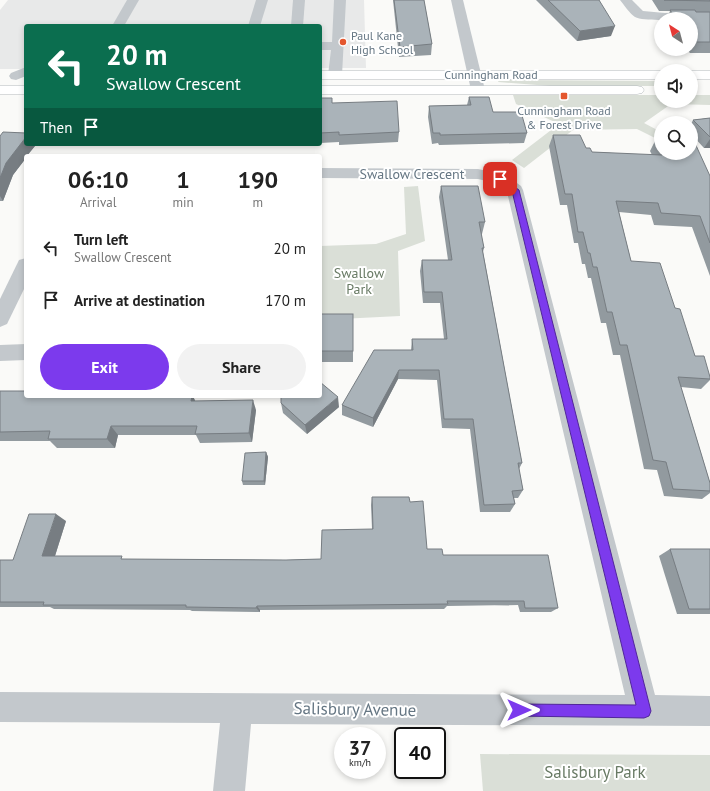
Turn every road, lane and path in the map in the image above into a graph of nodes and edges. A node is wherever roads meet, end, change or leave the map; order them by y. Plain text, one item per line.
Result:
1 (133, 0) edge
2 (262, 0) edge
3 (299, 0) edge
4 (340, 0) edge
5 (457, 0) edge
6 (626, 0) edge
7 (710, 17) edge
8 (119, 24) edge
9 (255, 24) edge
10 (297, 24) edge
11 (322, 46) edge
12 (338, 46) junction
13 (322, 66) edge
14 (336, 70) junction
15 (22, 74) edge
16 (322, 74) edge
17 (474, 74) junction
18 (654, 75) edge
19 (698, 75) edge
20 (710, 75) edge
21 (0, 76) edge
22 (0, 90) edge
23 (24, 90) edge
24 (322, 90) edge
25 (478, 90) junction
26 (653, 90) dead end
27 (322, 173) edge
28 (24, 269) edge
29 (0, 319) edge
30 (24, 352) edge
31 (0, 353) edge
32 (0, 707) edge
33 (237, 708) junction
34 (644, 711) junction
35 (710, 711) edge
36 (229, 791) edge

1 - 8 street
2 - 9 street
3 - 10 street
4 - 12 street
5 - 17 street
6 - 7 street
11 - 12 street
12 - 14 street
13 - 14 street
14 - 16 main road, Cunningham Road
14 - 17 main road, Cunningham Road
15 - 21 main road
17 - 18 main road, Cunningham Road
17 - 25 street
19 - 20 main road
22 - 23 main road
24 - 25 main road, Cunningham Road
25 - 26 main road, Cunningham Road
27 - 34 street, Swallow Crescent
28 - 29 street
30 - 31 street
32 - 33 street, Salisbury Avenue
33 - 34 street, Salisbury Avenue
33 - 36 street
34 - 35 street, Salisbury Avenue

